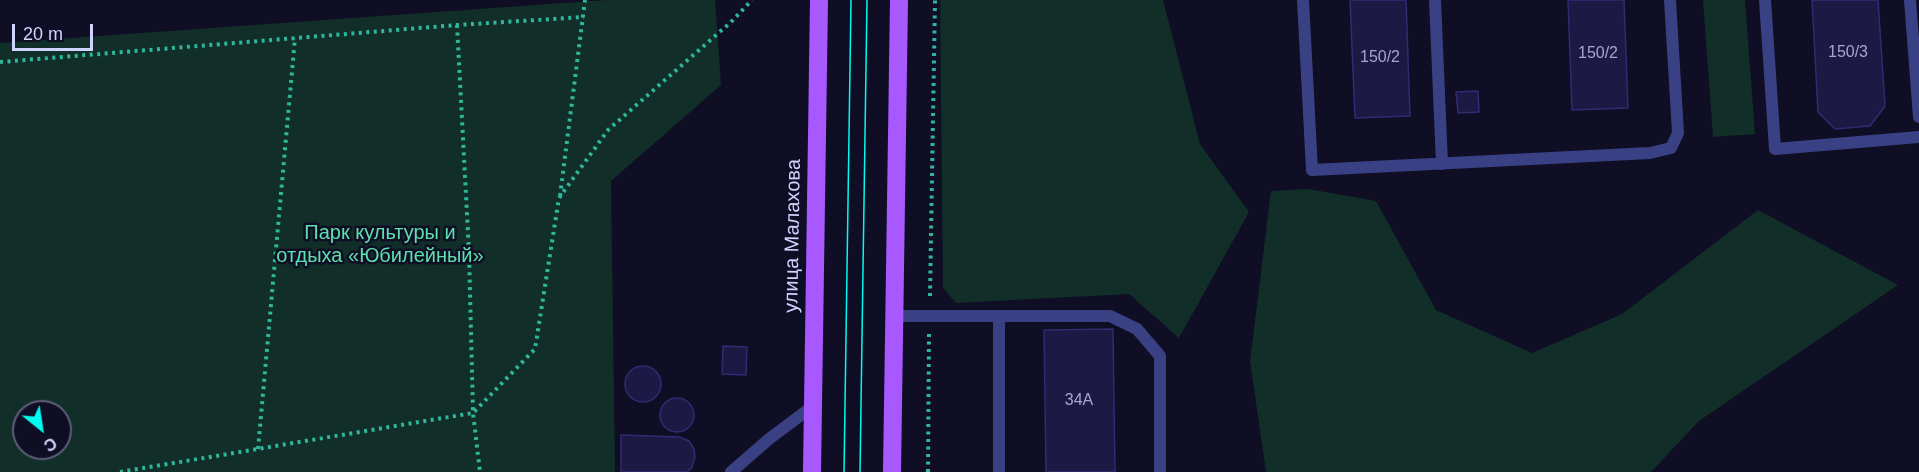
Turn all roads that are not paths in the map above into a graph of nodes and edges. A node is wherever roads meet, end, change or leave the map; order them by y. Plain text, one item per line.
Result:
1 (819, 0) edge
2 (899, 0) edge
3 (1303, 0) edge
4 (1435, 0) edge
5 (1670, 0) edge
6 (1765, 0) edge
7 (1910, 0) edge
8 (1919, 117) edge
9 (1919, 137) edge
10 (1442, 164) junction
11 (894, 316) junction
12 (999, 317) junction
13 (813, 406) junction
14 (731, 472) edge
15 (812, 472) edge
16 (892, 472) edge
17 (999, 472) edge
18 (1160, 472) edge

1 - 13 main road, улица Малахова
2 - 11 main road
3 - 10 lane
4 - 10 lane
5 - 10 lane
6 - 9 lane
7 - 8 lane
11 - 12 lane
11 - 16 main road
12 - 17 lane
12 - 18 lane
13 - 14 lane
13 - 15 main road, улица Малахова

